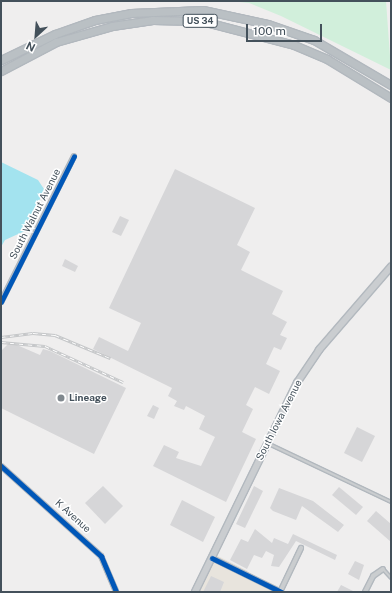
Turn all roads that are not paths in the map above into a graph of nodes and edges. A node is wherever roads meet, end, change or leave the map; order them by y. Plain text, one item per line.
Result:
1 (1, 60) edge
2 (1, 72) edge
3 (391, 85) edge
4 (391, 98) edge
5 (74, 156) dead end
6 (391, 267) edge
7 (1, 302) edge
8 (268, 443) junction
9 (1, 466) edge
10 (391, 502) edge
11 (301, 548) dead end
12 (212, 558) junction
13 (383, 569) joint
14 (391, 578) edge
15 (116, 592) edge
16 (195, 592) edge
17 (281, 592) edge
18 (366, 592) edge

1 - 3 highway, US 34
2 - 4 highway, US 34
5 - 7 street, South Walnut Avenue
6 - 8 main road, South Iowa Avenue
8 - 10 lane
8 - 12 main road, South Iowa Avenue
9 - 15 street, K Avenue
11 - 17 street
12 - 16 main road, South Iowa Avenue
12 - 17 street
13 - 14 lane
13 - 18 street

